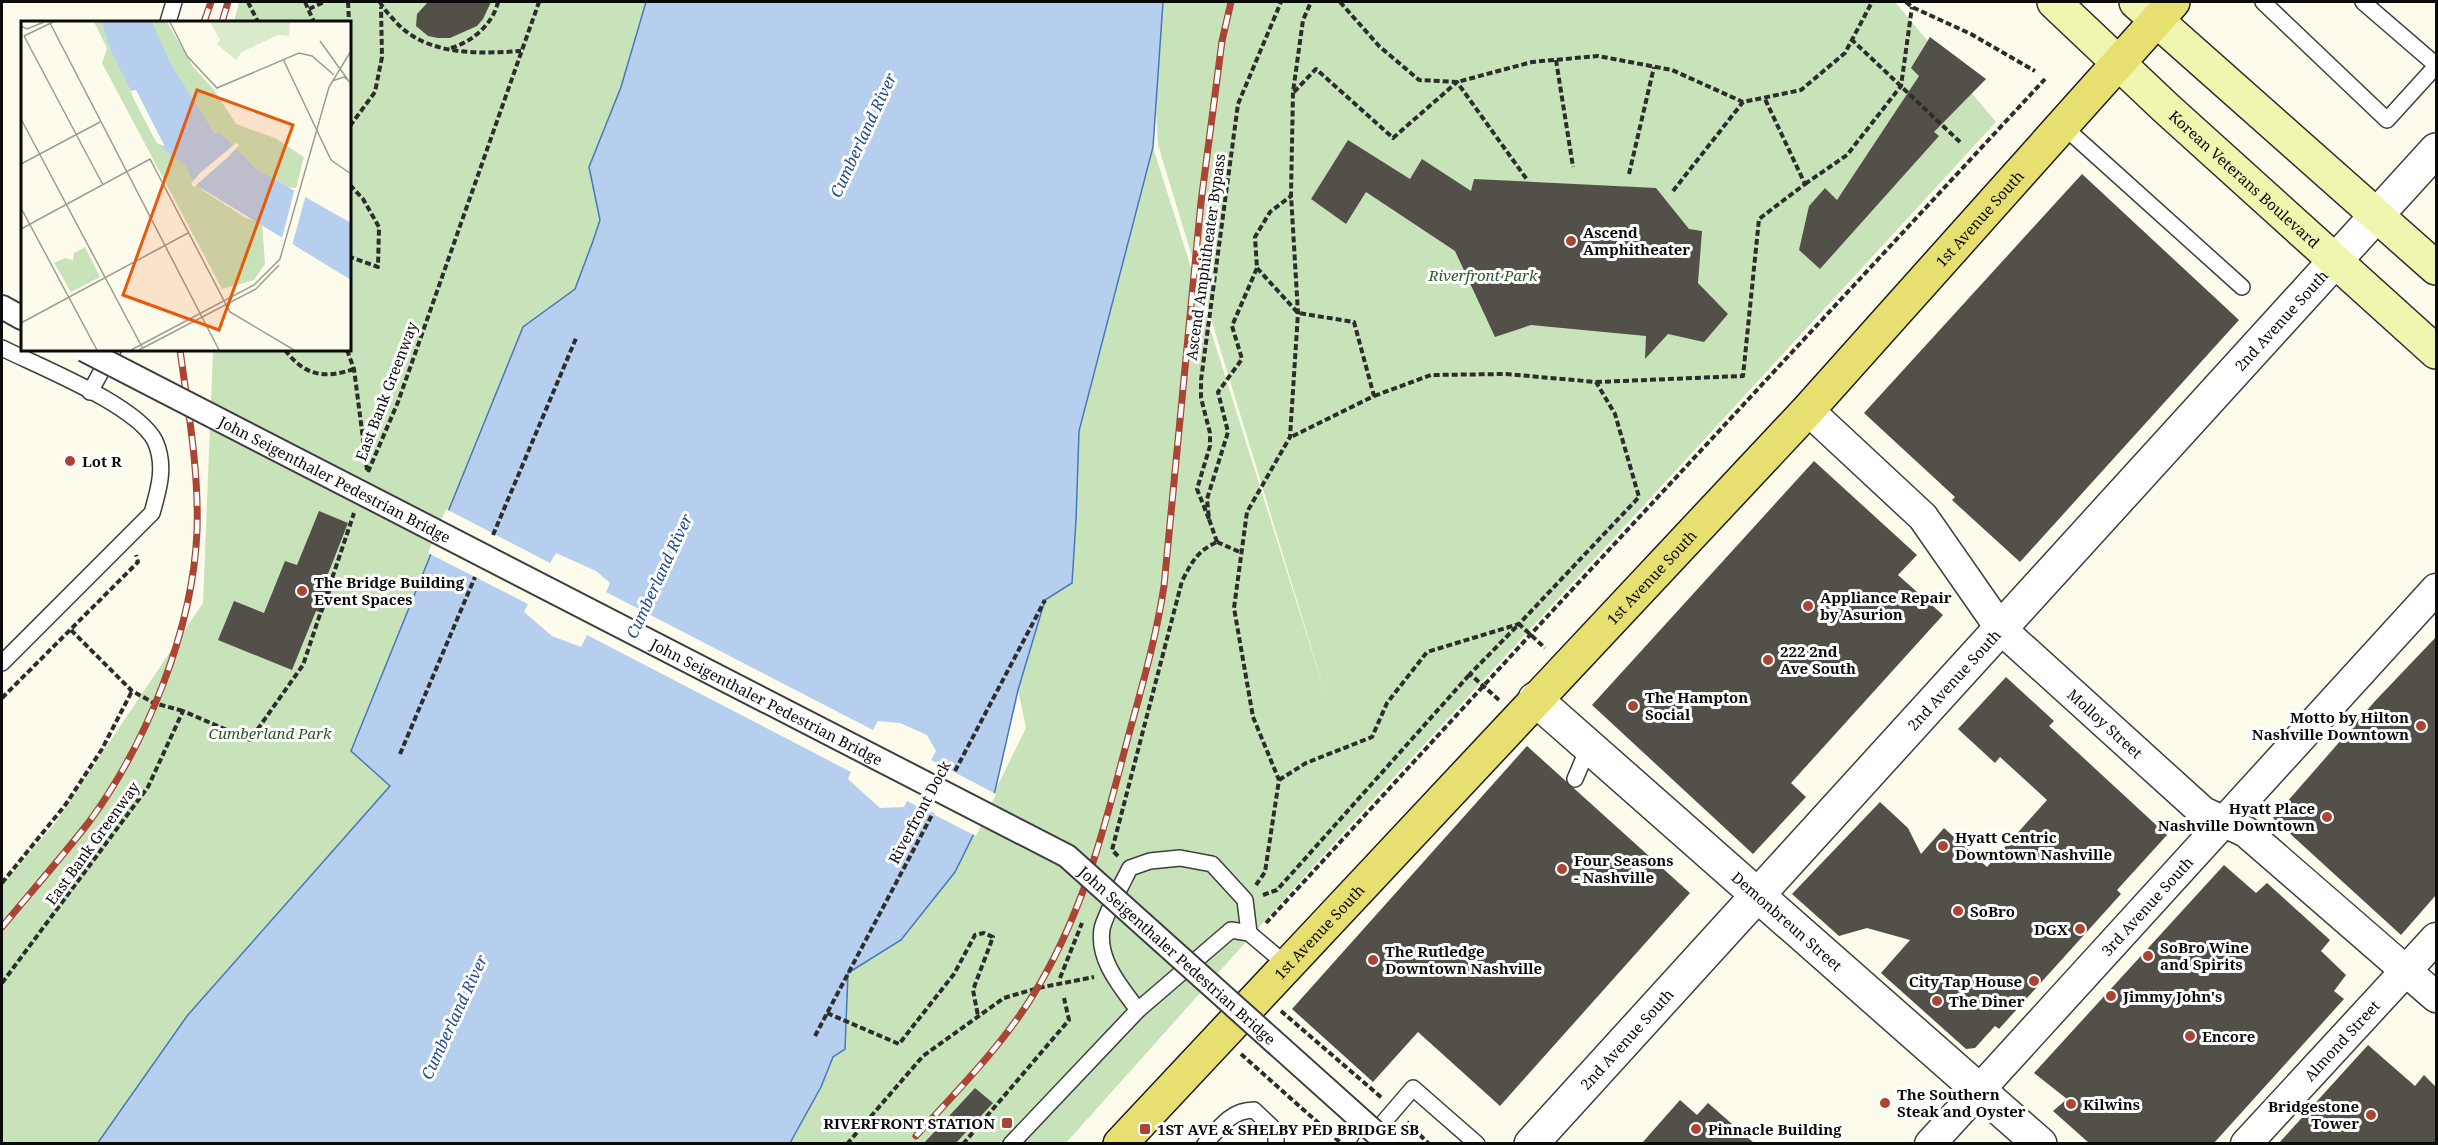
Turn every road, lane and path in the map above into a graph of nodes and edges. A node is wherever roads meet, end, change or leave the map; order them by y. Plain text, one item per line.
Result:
1 (174, 2) edge
2 (248, 2) edge
3 (305, 2) edge
4 (324, 2) edge
5 (348, 2) edge
6 (498, 2) edge
7 (538, 2) edge
8 (1281, 2) edge
9 (1311, 2) edge
10 (1340, 2) edge
11 (1872, 2) edge
12 (1906, 2) edge
13 (2054, 2) edge
14 (2263, 2) edge
15 (2363, 2) edge
16 (380, 3) edge
17 (1912, 7) junction
18 (2155, 8) edge
19 (309, 9) junction
20 (168, 21) edge
21 (258, 21) edge
22 (314, 21) edge
23 (348, 21) edge
24 (1851, 39) junction
25 (447, 50) junction
26 (521, 51) junction
27 (1556, 60) junction
28 (2119, 62) junction
29 (2436, 66) edge
30 (1654, 67) junction
31 (2035, 71) dead end
32 (2045, 80) dead end
33 (1457, 81) junction
34 (1901, 86) junction
35 (1293, 92) junction
36 (1764, 99) junction
37 (1743, 102) junction
38 (351, 125) edge
39 (2062, 125) junction
40 (1961, 143) dead end
41 (2436, 150) edge
42 (1573, 167) dead end
43 (1629, 174) dead end
44 (1528, 182) dead end
45 (1805, 184) junction
46 (351, 186) edge
47 (1673, 191) dead end
48 (1291, 195) junction
49 (2378, 214) junction
50 (351, 257) edge
51 (2336, 260) junction
52 (1257, 268) junction
53 (2436, 268) edge
54 (2242, 287) dead end
55 (2, 307) edge
56 (1298, 313) junction
57 (21, 317) edge
58 (2, 348) edge
59 (86, 351) edge
60 (112, 351) edge
61 (286, 351) edge
62 (348, 351) edge
63 (2436, 352) edge
64 (354, 369) junction
65 (1596, 382) junction
66 (90, 392) junction
67 (1374, 396) junction
68 (1808, 410) junction
69 (1290, 437) junction
70 (356, 508) dead end
71 (1209, 519) junction
72 (132, 535) junction
73 (1217, 542) junction
74 (1242, 554) junction
75 (2436, 589) edge
76 (1046, 600) dead end
77 (55, 611) junction
78 (1519, 624) junction
79 (2001, 629) junction
80 (70, 630) junction
81 (1531, 634) junction
82 (2, 663) edge
83 (1565, 667) junction
84 (1470, 674) junction
85 (1483, 686) junction
86 (132, 690) junction
87 (2, 698) edge
88 (1527, 708) junction
89 (183, 711) junction
90 (1588, 746) junction
91 (952, 776) dead end
92 (1575, 779) dead end
93 (1279, 780) junction
94 (936, 807) dead end
95 (2224, 823) junction
96 (1130, 868) junction
97 (2, 883) edge
98 (1758, 896) junction
99 (1245, 900) junction
100 (1251, 935) junction
101 (2436, 938) edge
102 (1287, 966) junction
103 (2407, 970) junction
104 (2, 972) edge
105 (7, 977) junction
106 (1114, 977) junction
107 (2, 983) edge
108 (2436, 997) edge
109 (1064, 998) dead end
110 (1278, 1009) dead end
111 (1138, 1010) junction
112 (827, 1013) junction
113 (978, 1016) junction
114 (815, 1036) dead end
115 (1238, 1052) dead end
116 (1980, 1090) junction
117 (1394, 1110) junction
118 (1466, 1140) edge
119 (846, 1143) edge
120 (887, 1143) edge
121 (912, 1143) edge
122 (963, 1143) edge
123 (1011, 1143) edge
124 (1120, 1143) edge
125 (1205, 1143) edge
126 (1276, 1143) edge
127 (1342, 1143) edge
128 (1365, 1143) edge
129 (1388, 1143) edge
130 (1429, 1143) edge
131 (1531, 1143) edge
132 (1930, 1143) edge
133 (2040, 1143) edge
134 (2246, 1143) edge

1 - 20 lane
2 - 21 path
3 - 19 path
4 - 19 path
5 - 23 path
6 - 25 path
7 - 26 path, East Bank Greenway
8 - 71 path, Ascend Amphitheater Bypass
9 - 35 path
10 - 33 path
11 - 24 path
12 - 17 path
13 - 28 main road, Korean Veterans Boulevard
14 - 29 lane
15 - 29 lane
16 - 25 path
16 - 38 path
17 - 31 path
17 - 34 path
18 - 28 main road, 1st Avenue South
18 - 49 main road
19 - 22 path
24 - 34 path
24 - 36 path
25 - 26 path
26 - 64 path, East Bank Greenway
27 - 30 path
27 - 33 path
27 - 42 path
28 - 39 main road, 1st Avenue South
28 - 51 main road, Korean Veterans Boulevard
30 - 37 path
30 - 43 path
32 - 81 path
33 - 35 path
33 - 44 path
34 - 40 path
34 - 45 path
35 - 48 path
36 - 37 path
36 - 45 path
37 - 47 path
39 - 54 lane
39 - 68 main road, 1st Avenue South
41 - 49 street, 2nd Avenue South
45 - 65 path
46 - 50 path
48 - 52 path
48 - 56 path
49 - 51 street, 2nd Avenue South
49 - 53 main road
51 - 63 main road, Korean Veterans Boulevard
51 - 79 street, 2nd Avenue South
52 - 56 path
52 - 71 path
55 - 57 street
56 - 67 path
56 - 69 path
58 - 66 lane
59 - 129 street, John Seigenthaler Pedestrian Bridge, bridge
60 - 66 lane
61 - 64 path
62 - 64 path
65 - 67 path
65 - 78 path
66 - 72 lane
67 - 69 path
68 - 79 street, Molloy Street
68 - 83 main road, 1st Avenue South
69 - 74 path
70 - 89 path
71 - 73 path, Ascend Amphitheater Bypass
72 - 77 lane
72 - 80 path
73 - 74 path
73 - 96 path
74 - 93 path
75 - 95 street, 3rd Avenue South
76 - 91 path, Riverfront Dock
77 - 80 path
77 - 82 lane
78 - 81 path
78 - 84 path
78 - 93 path
79 - 95 street, Molloy Street
79 - 98 street, 2nd Avenue South
80 - 86 path
80 - 87 path
81 - 83 path
81 - 85 path
83 - 88 main road, 1st Avenue South
84 - 85 path
84 - 99 path
85 - 88 path
85 - 100 path
86 - 89 path
86 - 97 path
88 - 90 street, Demonbreun Street
88 - 102 main road, 1st Avenue South
89 - 105 path, East Bank Greenway
90 - 92 lane
90 - 98 street, Demonbreun Street
93 - 99 path
94 - 112 path, Riverfront Dock
95 - 103 street, Molloy Street
95 - 116 street, 3rd Avenue South
96 - 99 lane
96 - 106 lane
98 - 116 street, Demonbreun Street
98 - 131 street, 2nd Avenue South
99 - 100 lane
100 - 102 lane
100 - 111 lane
101 - 103 street, Almond Street
102 - 124 main road, 1st Avenue South
103 - 108 street, Molloy Street
103 - 134 street, Almond Street
104 - 105 path
105 - 107 path, East Bank Greenway
106 - 111 lane
106 - 113 path
109 - 122 path
110 - 117 path
111 - 123 lane
112 - 113 path
112 - 114 path, Riverfront Dock
113 - 119 path
115 - 127 path
116 - 132 street, 3rd Avenue South
116 - 133 street, Demonbreun Street
117 - 118 lane
117 - 128 lane
117 - 130 path
120 - 121 path
125 - 126 lane

